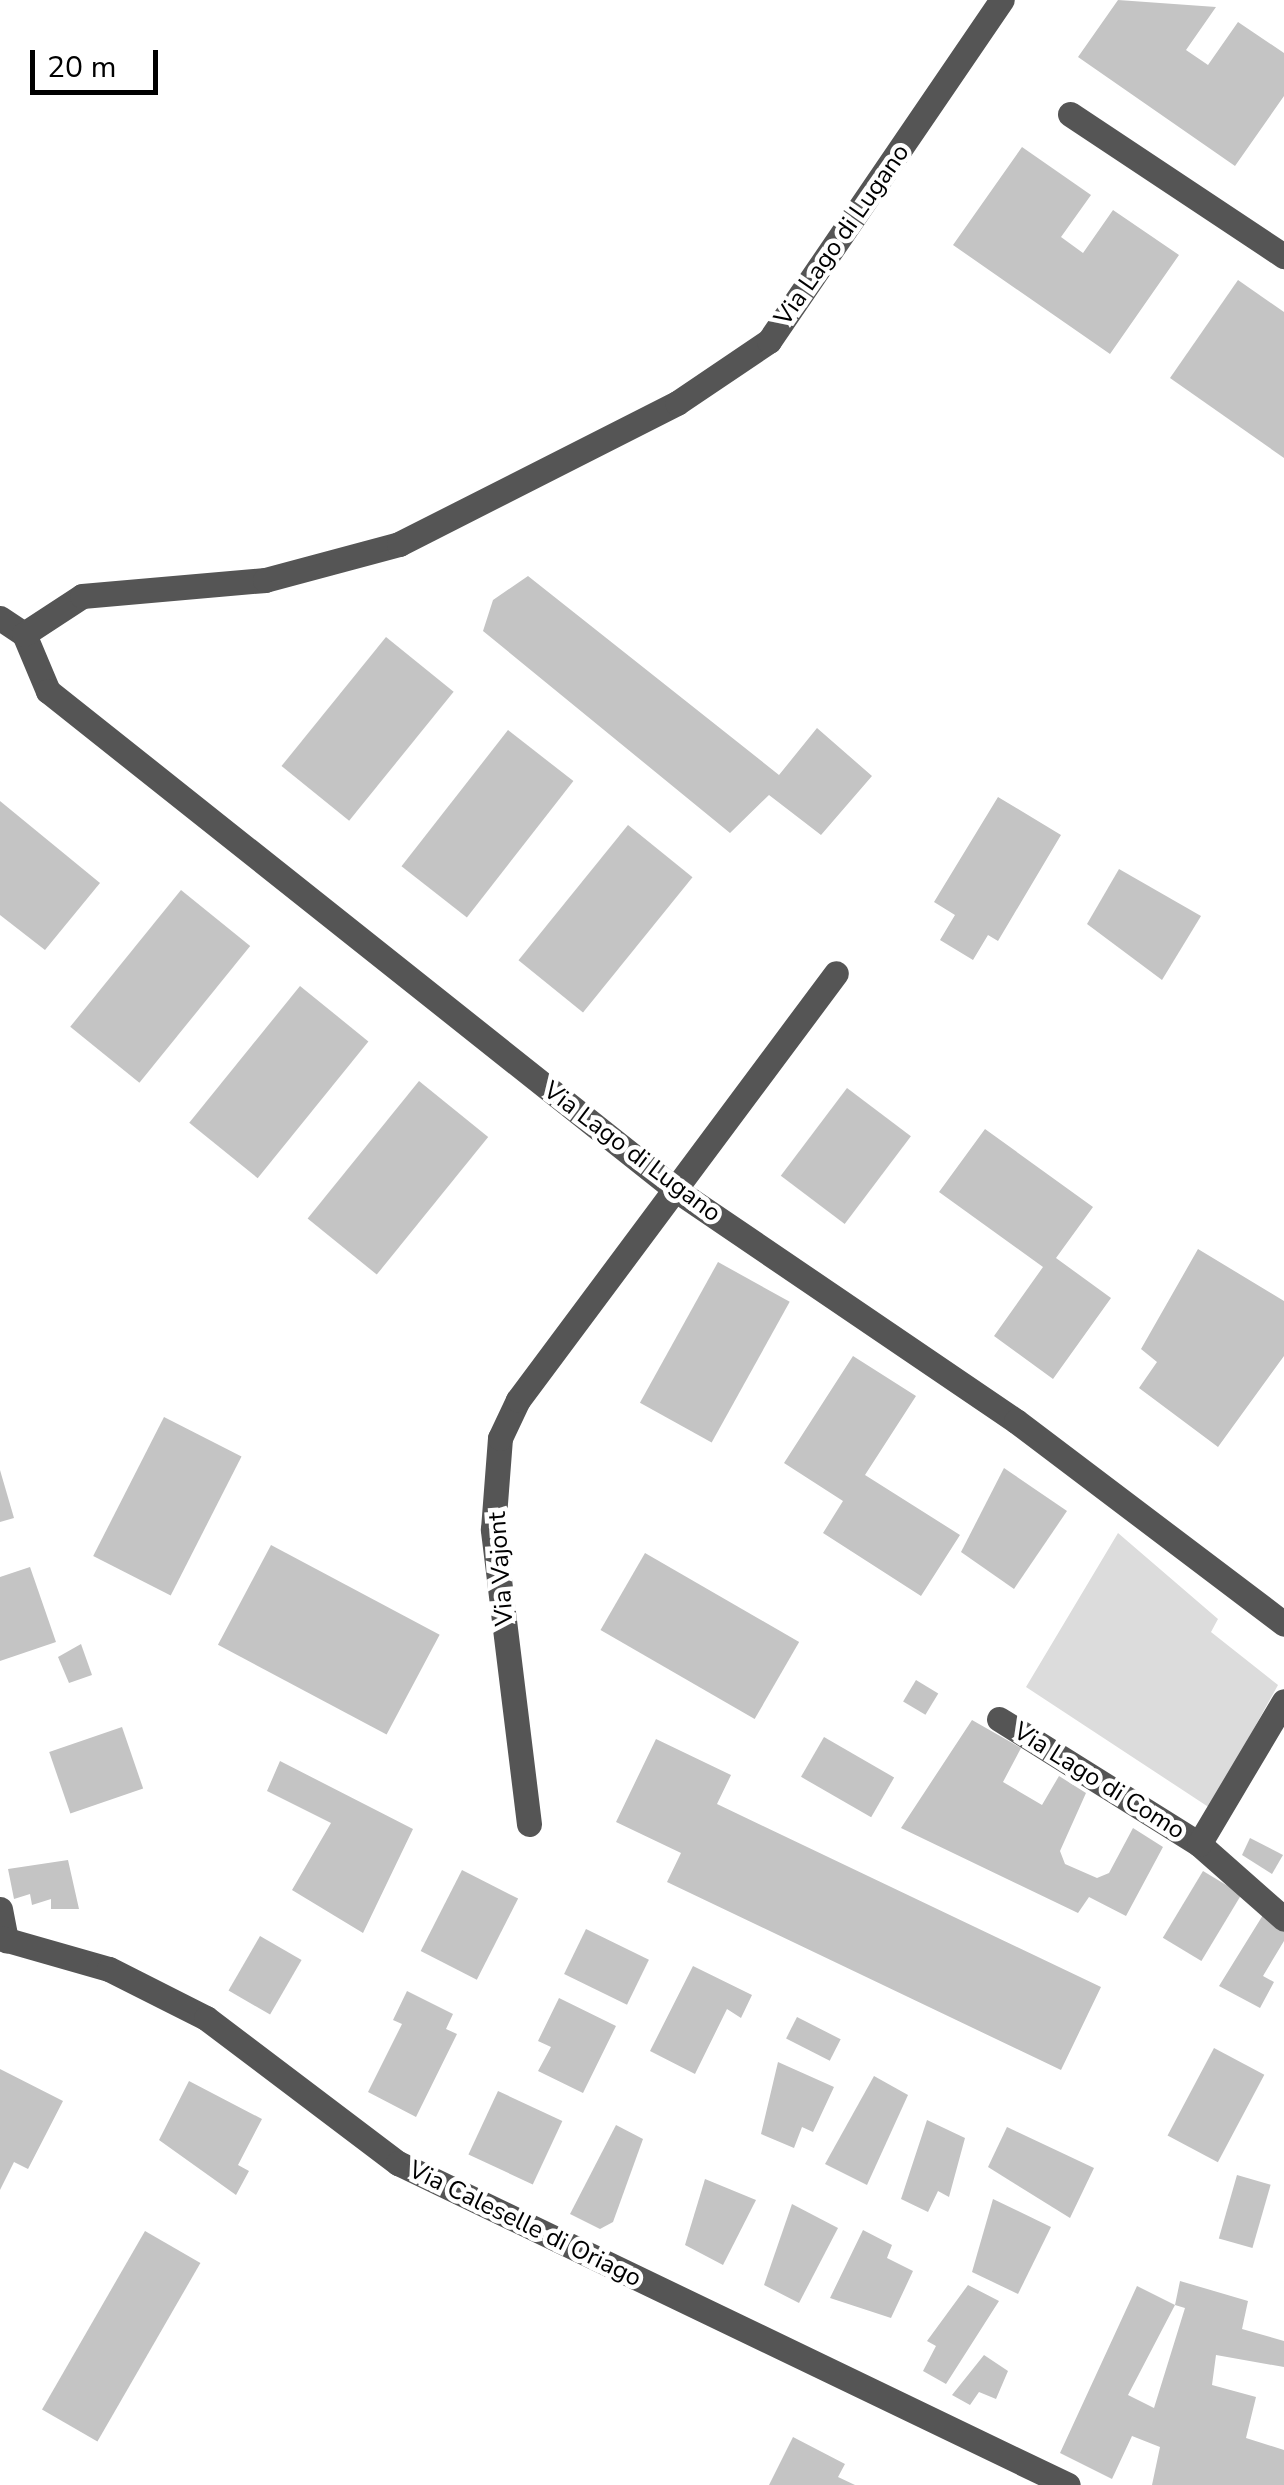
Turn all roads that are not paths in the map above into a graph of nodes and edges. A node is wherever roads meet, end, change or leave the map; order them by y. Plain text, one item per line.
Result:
1 (1002, 0) edge
2 (1070, 114) dead end
3 (1284, 256) edge
4 (0, 618) edge
5 (24, 634) junction
6 (836, 973) dead end
7 (676, 1190) junction
8 (1284, 1624) edge
9 (1284, 1700) edge
10 (998, 1719) dead end
11 (529, 1824) dead end
12 (1199, 1844) junction
13 (0, 1909) edge
14 (1284, 1919) edge
15 (3, 1939) edge
16 (1068, 2485) edge

1 - 5 street, Via Lago di Lugano
2 - 3 street
4 - 5 street
5 - 7 street, Via Lago di Lugano
6 - 7 street, Via Vajont
7 - 8 street, Via Lago di Lugano
7 - 11 street, Via Vajont
9 - 12 street, Via Lago di Como
10 - 12 street, Via Lago di Como
12 - 14 street, Via Lago di Como
13 - 15 street
15 - 16 street, Via Caleselle di Oriago

